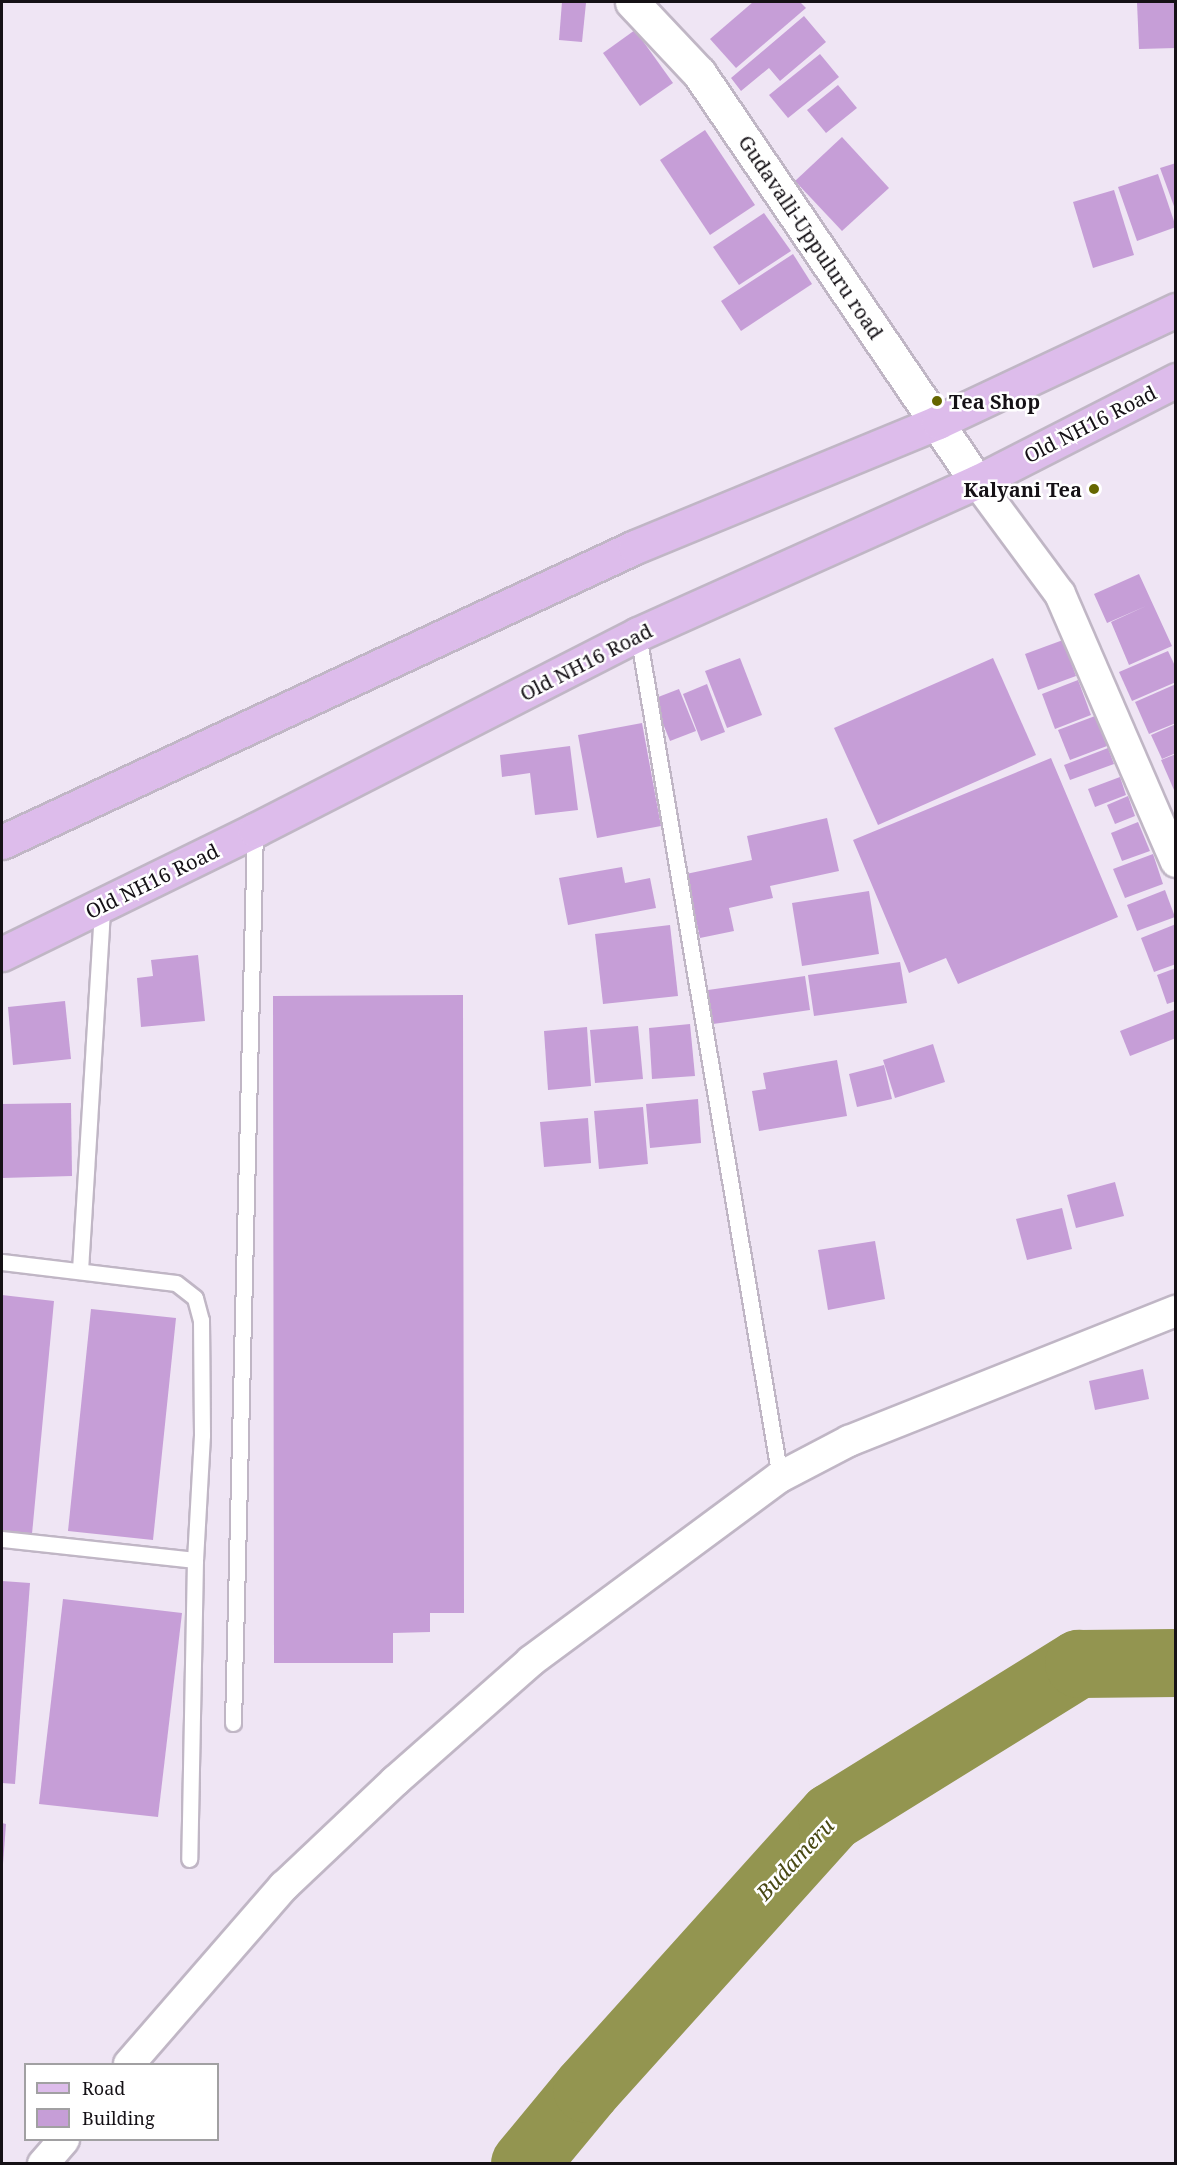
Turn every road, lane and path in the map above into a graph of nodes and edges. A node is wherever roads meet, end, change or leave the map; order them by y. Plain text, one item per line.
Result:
1 (632, 2) edge
2 (1176, 310) edge
3 (1176, 380) edge
4 (938, 422) junction
5 (978, 482) junction
6 (638, 634) junction
7 (255, 830) junction
8 (2, 842) edge
9 (1176, 862) edge
10 (102, 906) junction
11 (2, 954) edge
12 (2, 1262) edge
13 (80, 1270) junction
14 (1176, 1311) edge
15 (780, 1477) junction
16 (2, 1539) edge
17 (195, 1560) junction
18 (233, 1723) dead end
19 (189, 1859) dead end
20 (130, 2063) edge
21 (62, 2141) edge
22 (43, 2163) edge

1 - 4 main road, Gudavalli-Uppuluru road
2 - 4 main road
3 - 5 main road, Old NH16 Road
4 - 5 main road, Gudavalli-Uppuluru road
4 - 8 main road
5 - 6 main road, Old NH16 Road
5 - 9 street
6 - 7 main road, Old NH16 Road
6 - 15 lane
7 - 10 main road, Old NH16 Road
7 - 18 lane
10 - 11 main road, Old NH16 Road
10 - 13 lane
12 - 13 lane
13 - 17 lane
14 - 15 street
15 - 20 street
16 - 17 lane
17 - 19 lane
21 - 22 street

